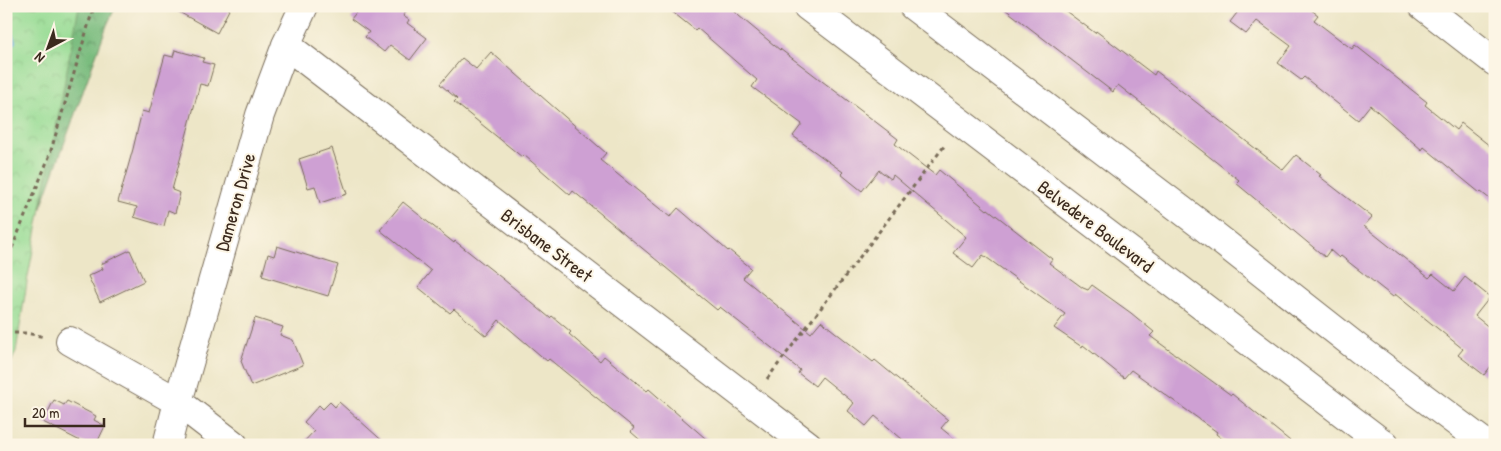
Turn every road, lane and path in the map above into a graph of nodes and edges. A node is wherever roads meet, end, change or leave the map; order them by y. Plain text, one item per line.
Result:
1 (94, 6) edge
2 (304, 6) edge
3 (807, 6) edge
4 (913, 6) edge
5 (1423, 6) edge
6 (286, 45) junction
7 (1495, 62) edge
8 (961, 124) junction
9 (6, 263) edge
10 (6, 333) edge
11 (70, 341) joint
12 (767, 379) dead end
13 (178, 402) junction
14 (167, 445) edge
15 (234, 445) edge
16 (808, 445) edge
17 (1385, 445) edge
18 (1487, 445) edge

1 - 9 path
2 - 6 street, Dameron Drive
3 - 8 street, Belvedere Boulevard
4 - 18 street
5 - 7 street
6 - 13 street, Dameron Drive
6 - 16 street, Brisbane Street
8 - 12 path
8 - 17 street, Belvedere Boulevard
10 - 11 path
11 - 13 street
13 - 14 street, Dameron Drive
13 - 15 street

